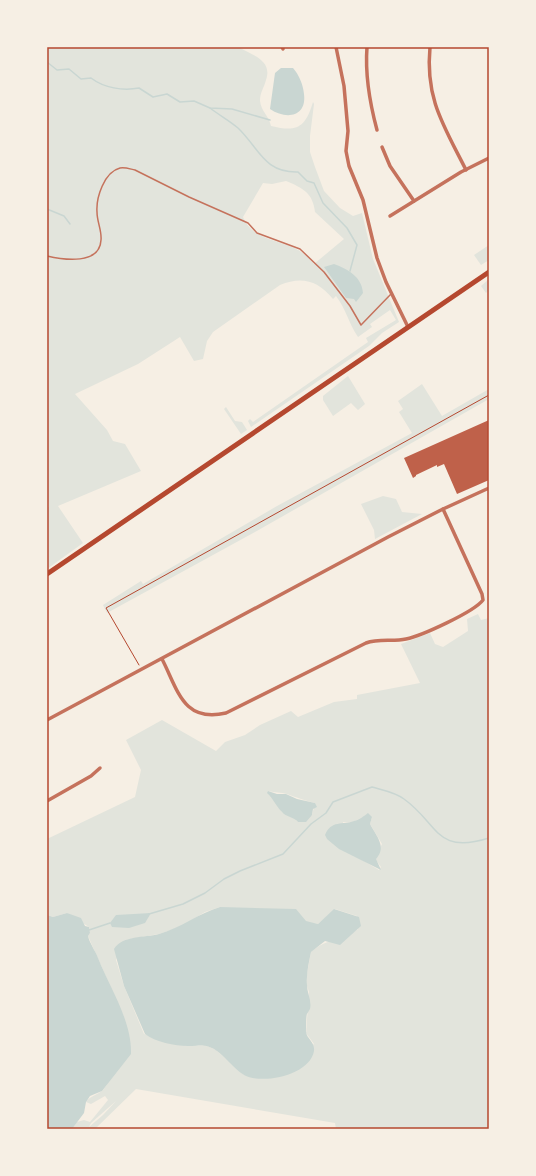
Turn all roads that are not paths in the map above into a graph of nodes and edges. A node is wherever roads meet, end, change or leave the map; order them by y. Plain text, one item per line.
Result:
1 (336, 47) edge
2 (367, 47) edge
3 (430, 47) edge
4 (377, 130) dead end
5 (382, 147) dead end
6 (489, 158) edge
7 (466, 170) junction
8 (414, 201) junction
9 (390, 216) dead end
10 (47, 256) edge
11 (489, 272) edge
12 (391, 294) junction
13 (408, 327) junction
14 (489, 488) edge
15 (443, 509) junction
16 (47, 574) edge
17 (162, 659) junction
18 (47, 720) edge
19 (100, 768) dead end
20 (47, 801) edge

1 - 12 street
2 - 4 street
3 - 7 street
5 - 8 street
6 - 7 street
7 - 8 street
8 - 9 street
10 - 12 lane
11 - 13 main road
12 - 13 street
13 - 16 main road
14 - 15 street
15 - 17 street
15 - 17 street
17 - 18 street
19 - 20 street

